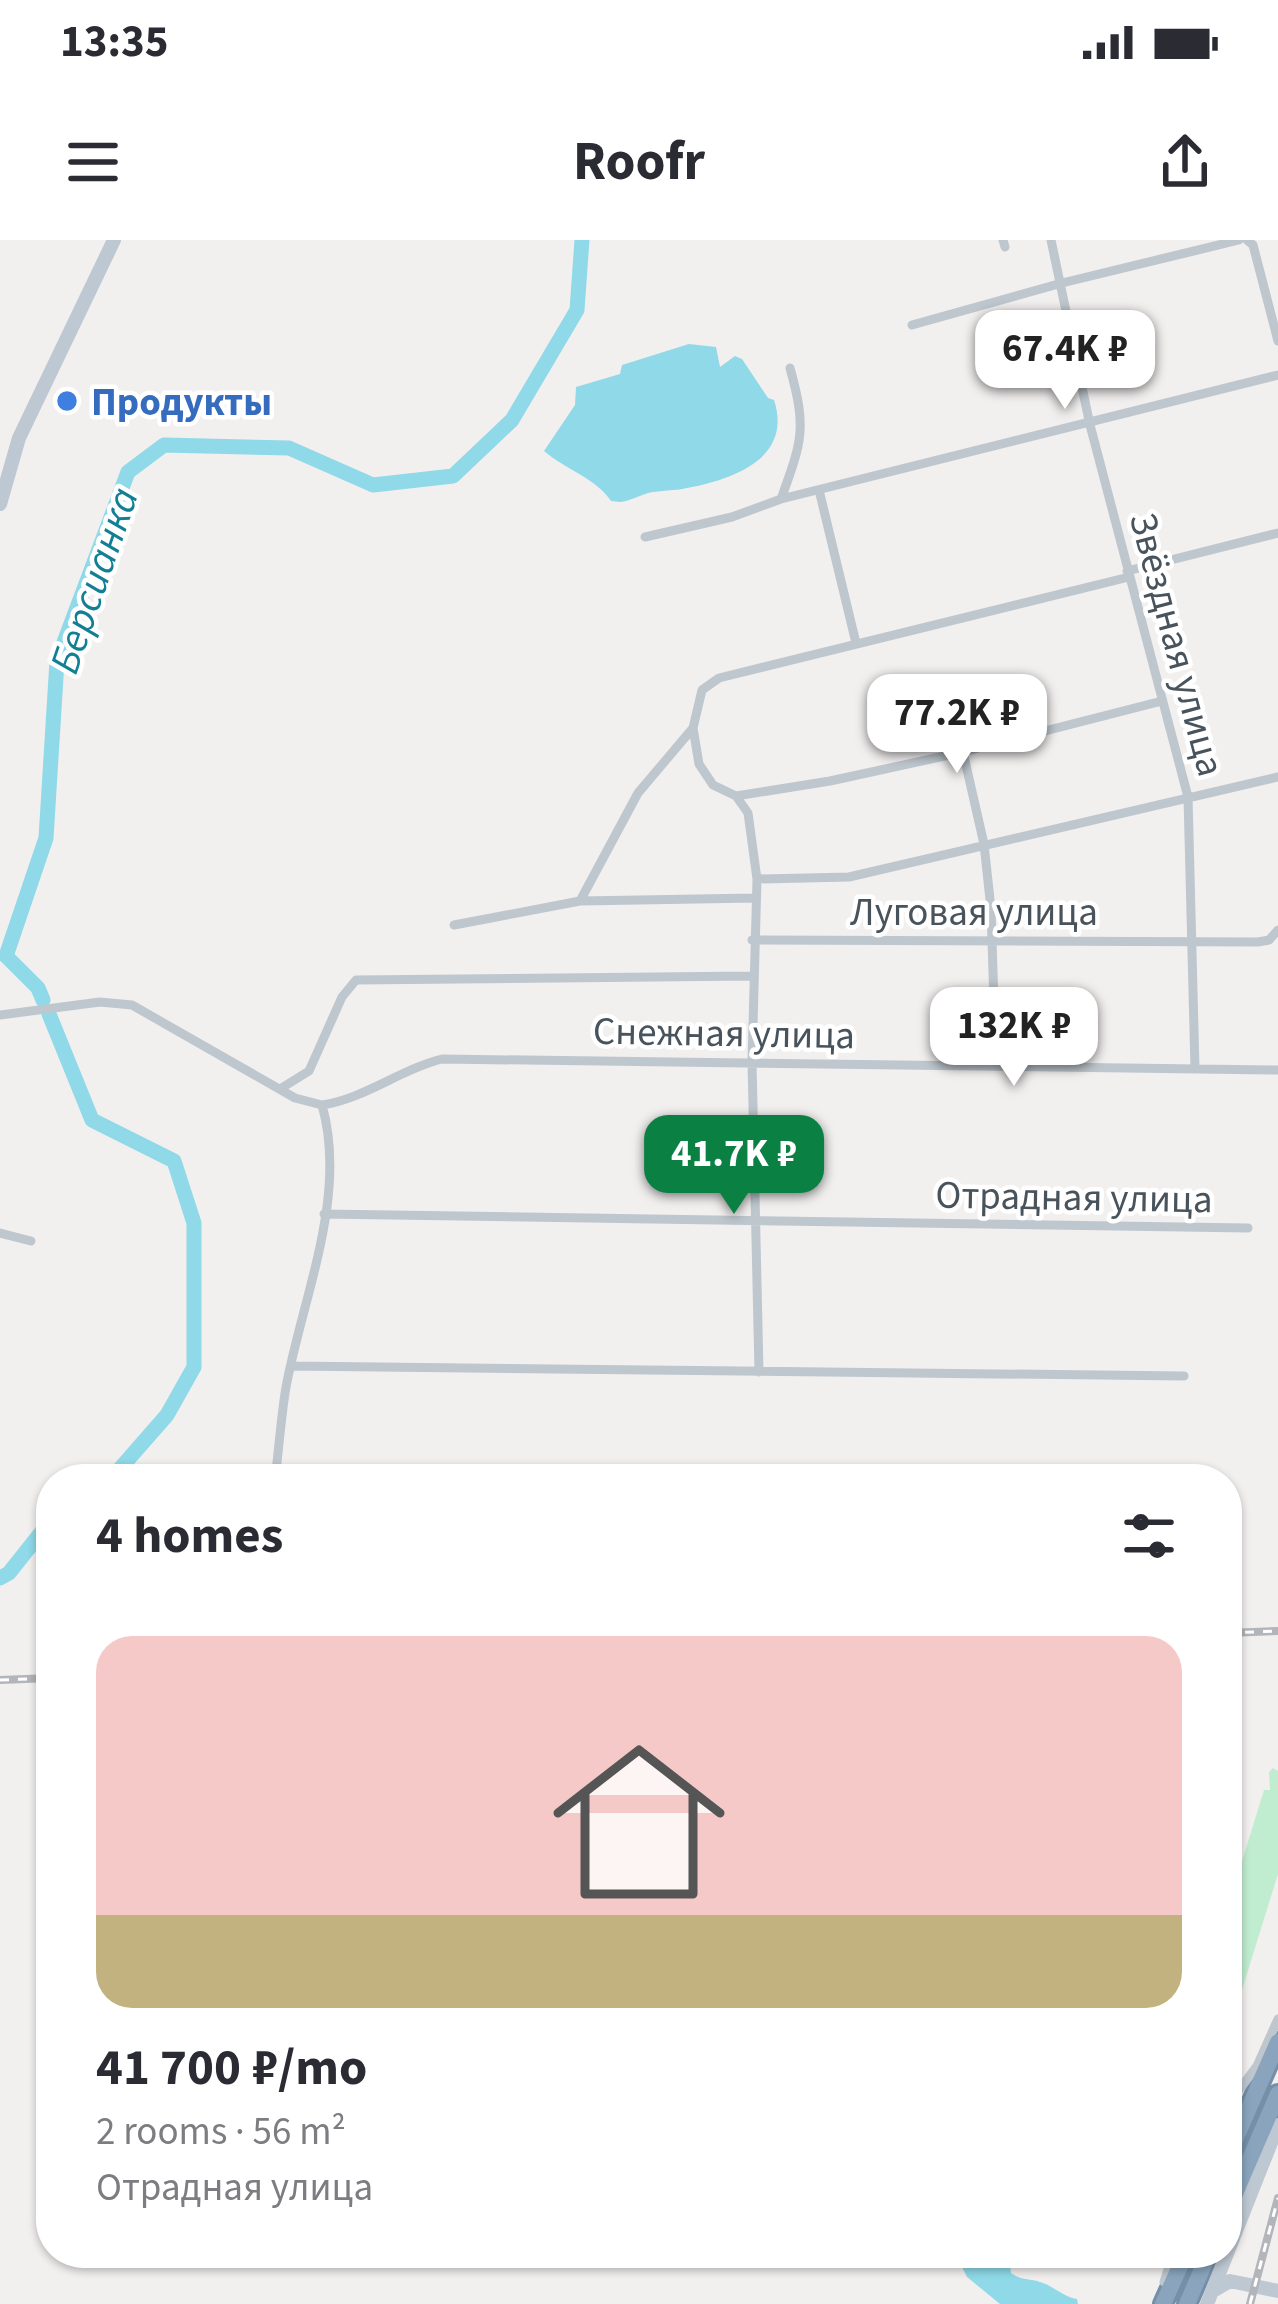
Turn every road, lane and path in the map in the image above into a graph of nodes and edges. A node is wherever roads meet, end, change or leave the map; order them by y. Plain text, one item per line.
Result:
1 (114, 240) edge
2 (1051, 240) edge
3 (1243, 240) edge
4 (1062, 283) junction
5 (912, 325) dead end
6 (1278, 341) edge
7 (790, 368) dead end
8 (1278, 375) edge
9 (1090, 425) junction
10 (6, 462) edge
11 (819, 490) junction
12 (781, 499) junction
13 (0, 504) edge
14 (1278, 533) edge
15 (645, 537) dead end
16 (1128, 574) junction
17 (856, 643) junction
18 (1162, 701) junction
19 (693, 728) junction
20 (963, 752) junction
21 (1278, 777) edge
22 (736, 796) junction
23 (1189, 797) junction
24 (984, 844) junction
25 (757, 879) junction
26 (756, 898) junction
27 (580, 901) junction
28 (454, 925) dead end
29 (1278, 930) edge
30 (752, 940) junction
31 (991, 941) junction
32 (1195, 943) junction
33 (752, 976) junction
34 (0, 1015) edge
35 (752, 1062) junction
36 (996, 1066) junction
37 (1196, 1069) junction
38 (1278, 1070) edge
39 (280, 1089) junction
40 (322, 1105) junction
41 (324, 1214) junction
42 (757, 1222) junction
43 (1248, 1228) dead end
44 (0, 1233) edge
45 (31, 1241) dead end
46 (291, 1366) junction
47 (759, 1372) junction
48 (1184, 1376) dead end
49 (277, 1464) edge
50 (1278, 2019) edge
51 (1278, 2042) edge
52 (1242, 2086) edge
53 (1278, 2094) edge
54 (1242, 2124) edge
55 (1278, 2125) edge
56 (1242, 2177) edge
57 (1242, 2202) edge
58 (1169, 2268) edge
59 (1178, 2268) edge
60 (1209, 2268) edge
61 (1215, 2268) edge
62 (1229, 2268) edge
63 (1241, 2282) junction
64 (1278, 2291) edge
65 (1210, 2298) edge
66 (1159, 2304) edge
67 (1187, 2304) edge

1 - 10 street
2 - 4 street, Звёздная улица
3 - 4 street
3 - 6 street
4 - 5 street
4 - 9 street, Звёздная улица
7 - 12 street
8 - 9 street
9 - 11 street
9 - 16 street, Звёздная улица
10 - 13 street
11 - 12 street
11 - 17 street
12 - 15 street
14 - 16 street
16 - 17 street
16 - 18 street, Звёздная улица
17 - 19 street
18 - 20 street
18 - 23 street, Звёздная улица
19 - 22 street
19 - 27 street
20 - 22 street
20 - 24 street
21 - 23 street
22 - 25 street
23 - 24 street
23 - 32 street, Звёздная улица
24 - 25 street
24 - 31 street
25 - 26 street
26 - 27 street
26 - 30 street
27 - 28 street
29 - 32 street, Луговая улица
30 - 31 street, Луговая улица
30 - 33 street
31 - 32 street, Луговая улица
31 - 36 street
32 - 37 street, Звёздная улица
33 - 35 street
33 - 39 street
34 - 39 street
35 - 36 street, Снежная улица
35 - 40 street, Снежная улица
35 - 42 street
36 - 37 street, Снежная улица
37 - 38 street, Снежная улица
39 - 40 street
40 - 41 street
41 - 42 street, Отрадная улица
41 - 46 street
42 - 43 street, Отрадная улица
42 - 47 street
44 - 45 street
46 - 47 street
46 - 49 street
47 - 48 street
50 - 52 street
51 - 54 highway
53 - 56 highway
55 - 57 street
58 - 66 street
59 - 66 highway
60 - 67 highway
61 - 65 street
62 - 63 street
63 - 64 street
63 - 65 street

